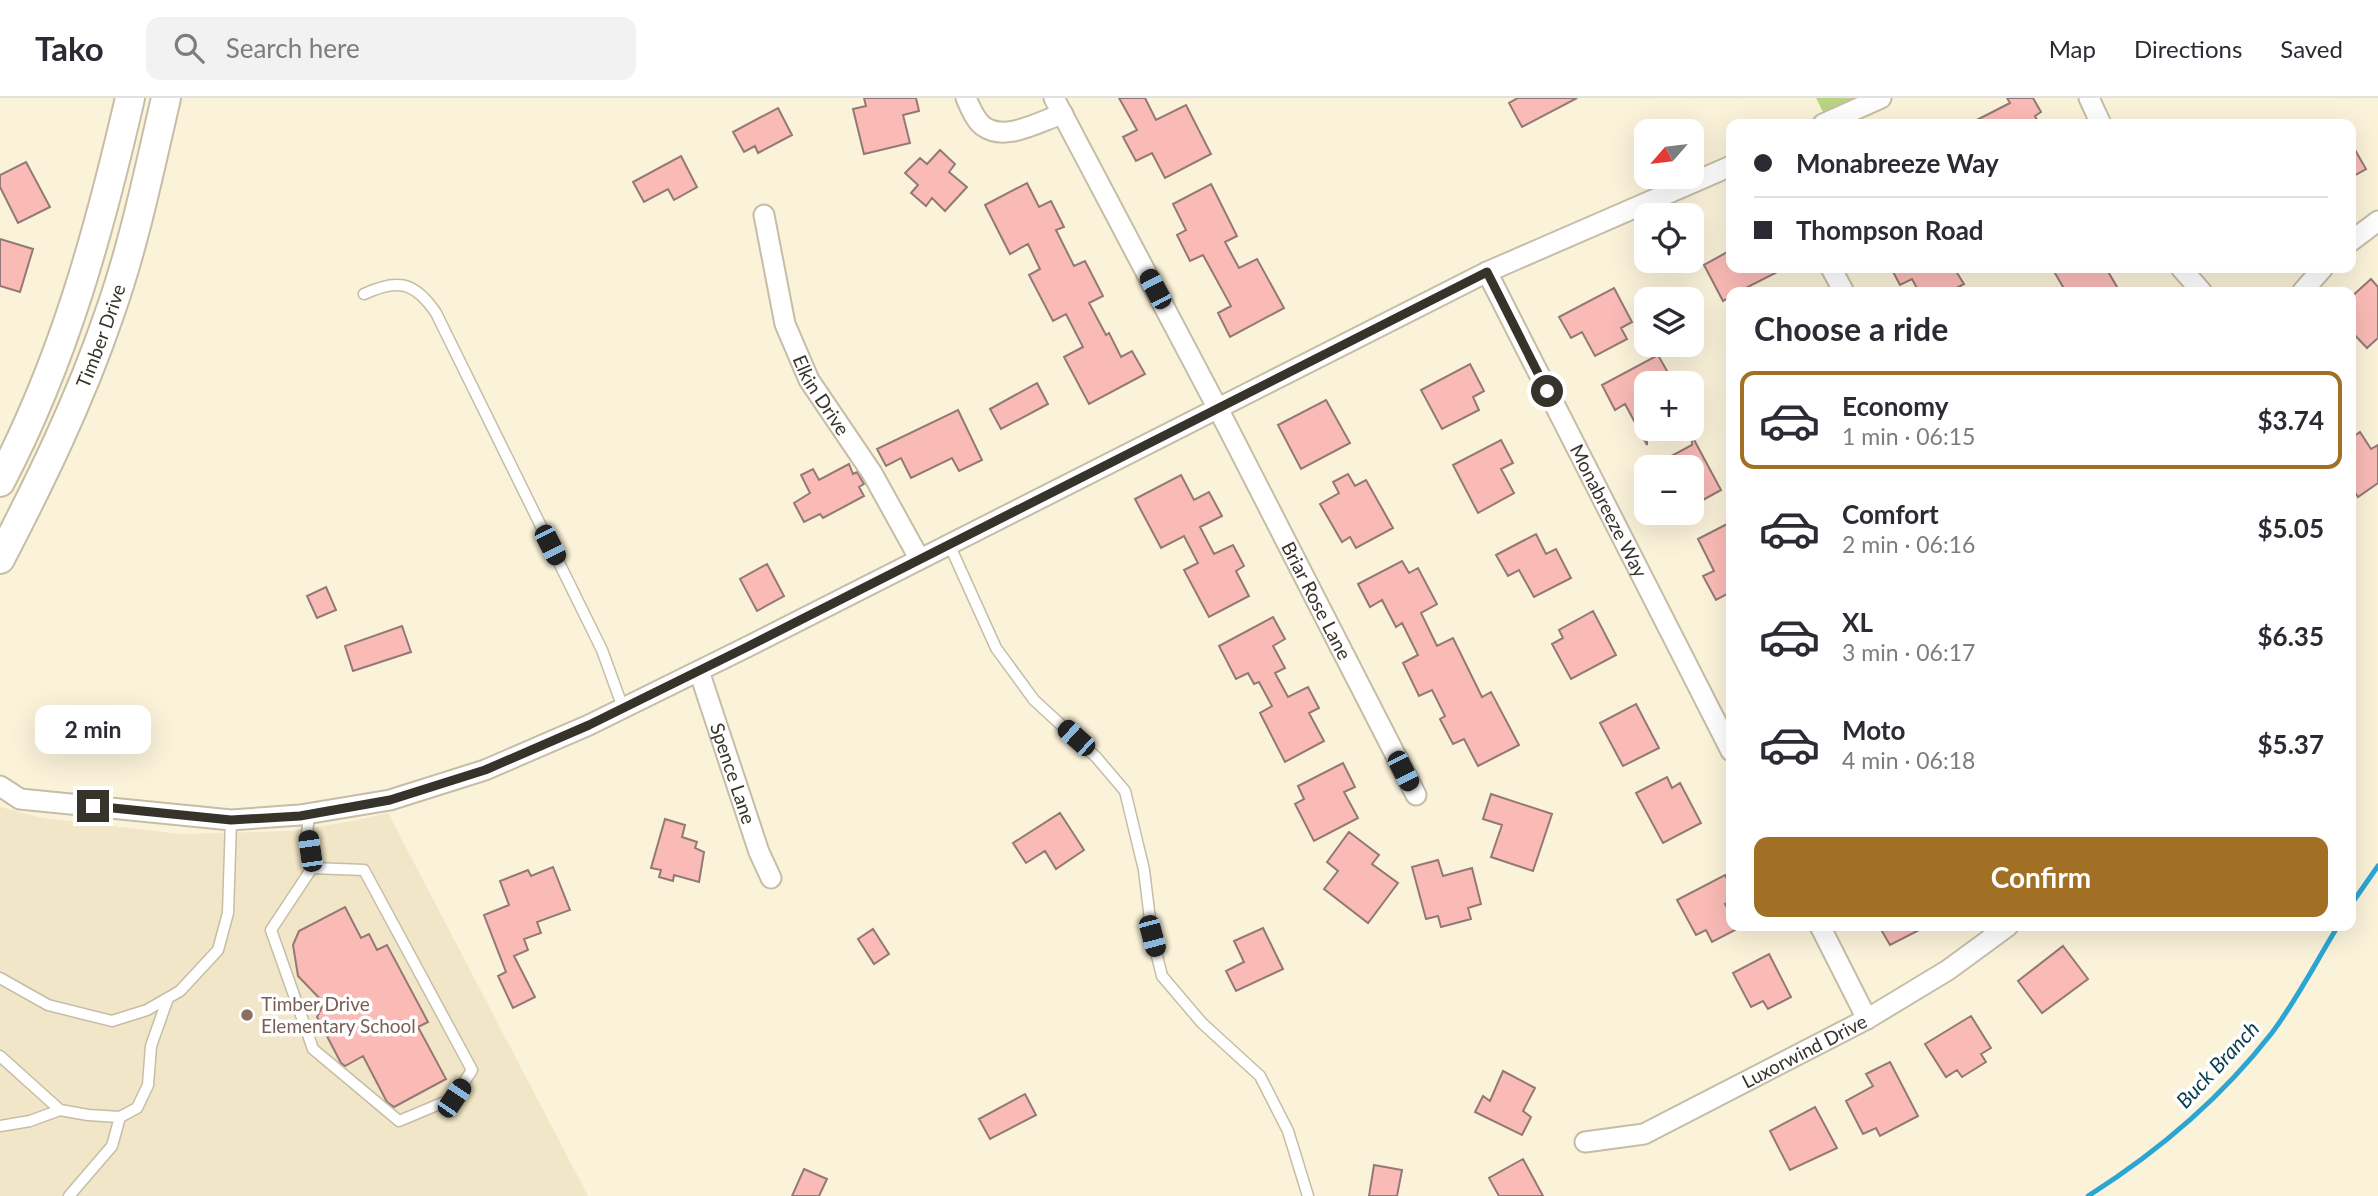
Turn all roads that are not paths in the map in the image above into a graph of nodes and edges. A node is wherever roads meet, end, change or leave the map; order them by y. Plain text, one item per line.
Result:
1 (130, 98) edge
2 (166, 98) edge
3 (965, 98) edge
4 (1881, 98) edge
5 (2088, 98) edge
6 (1059, 106) edge
7 (1834, 119) edge
8 (2098, 119) edge
9 (1726, 168) edge
10 (764, 215) dead end
11 (2378, 221) edge
12 (2356, 238) edge
13 (1487, 272) junction
14 (2185, 273) edge
15 (2319, 273) edge
16 (2198, 287) edge
17 (2306, 287) edge
18 (364, 294) dead end
19 (1217, 407) junction
20 (0, 482) edge
21 (948, 544) junction
22 (919, 558) junction
23 (0, 559) edge
24 (699, 671) junction
25 (623, 708) junction
26 (1726, 741) edge
27 (0, 786) edge
28 (1416, 795) dead end
29 (309, 814) junction
30 (231, 820) junction
31 (312, 868) junction
32 (771, 878) dead end
33 (1823, 931) edge
34 (2001, 931) edge
35 (0, 978) edge
36 (168, 998) junction
37 (1867, 1019) junction
38 (0, 1056) edge
39 (60, 1110) junction
40 (120, 1117) junction
41 (0, 1126) edge
42 (1586, 1142) dead end
43 (69, 1196) edge
44 (1308, 1196) edge

1 - 20 main road, Timber Drive
2 - 23 main road, Timber Drive
3 - 6 street
4 - 7 street
5 - 8 street
6 - 19 street, Briar Rose Lane
9 - 13 street
10 - 22 street, Elkin Drive
11 - 12 street
13 - 19 street
13 - 26 street, Monabreeze Way
14 - 16 street
15 - 17 street
18 - 25 lane
19 - 21 street
19 - 28 street, Briar Rose Lane
21 - 22 street
21 - 44 lane
22 - 24 street
24 - 25 street
24 - 32 street, Spence Lane
25 - 29 street
27 - 30 street
29 - 30 street
29 - 31 lane
30 - 36 lane
31 - 31 lane
33 - 37 street
34 - 37 street, Luxorwind Drive
35 - 36 lane
36 - 40 lane
37 - 42 street, Luxorwind Drive
38 - 39 lane
39 - 40 lane
39 - 41 lane
40 - 43 lane

